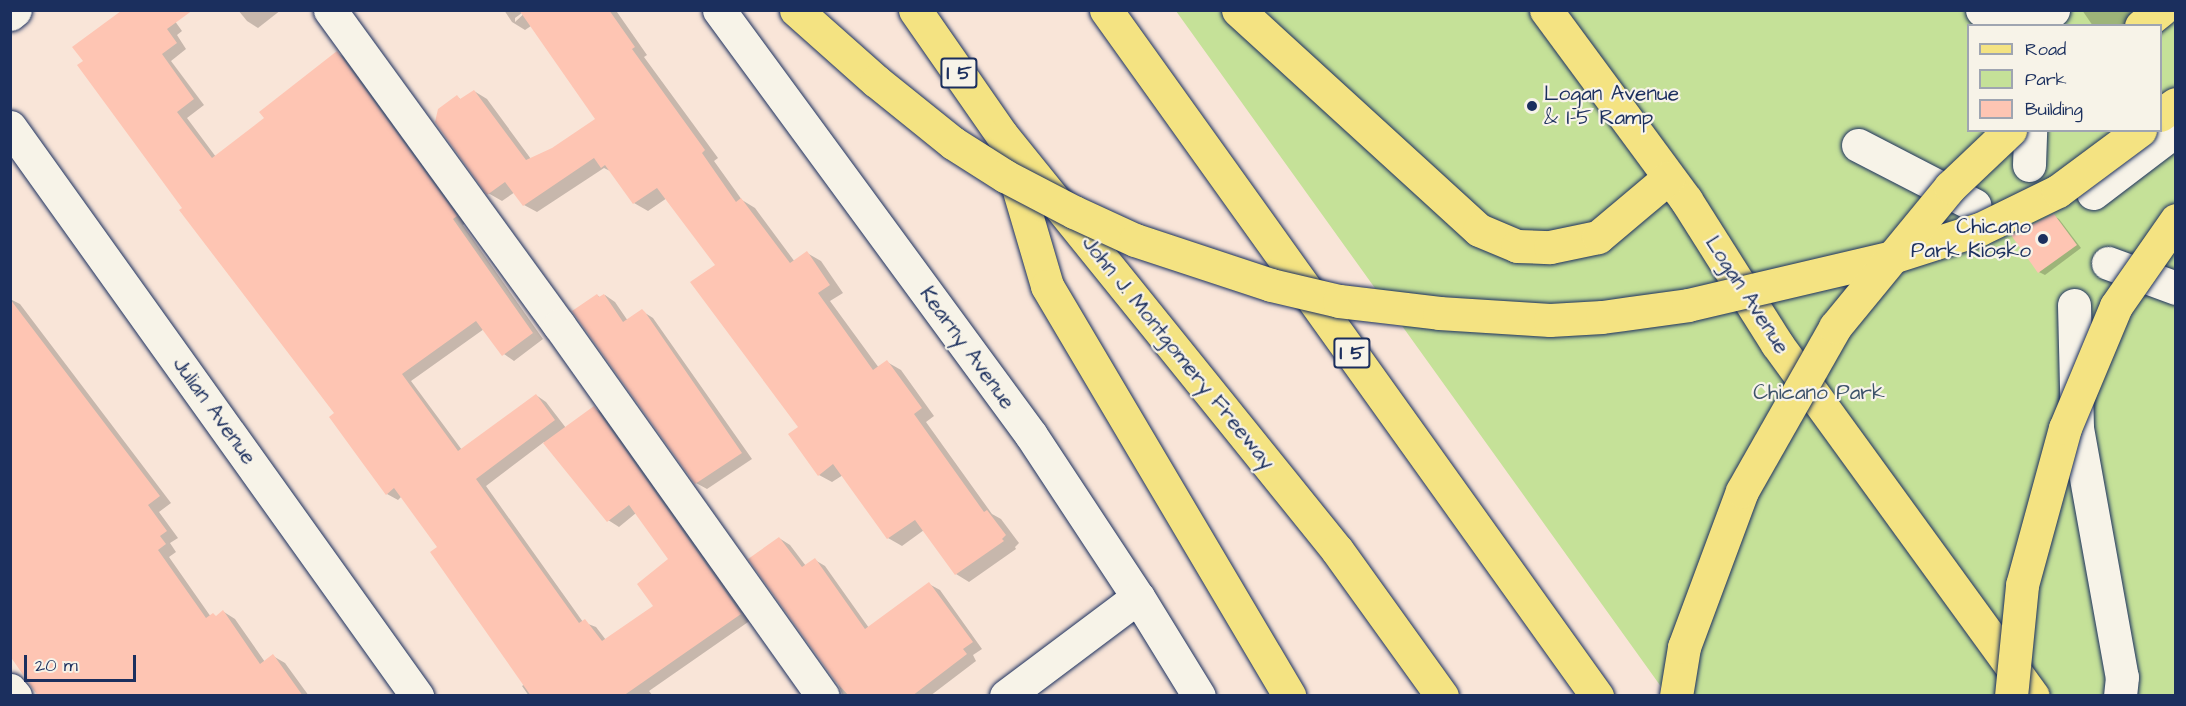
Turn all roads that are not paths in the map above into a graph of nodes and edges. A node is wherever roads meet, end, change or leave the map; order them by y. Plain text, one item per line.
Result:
1 (15, 10) edge
2 (330, 10) edge
3 (719, 10) edge
4 (796, 10) edge
5 (915, 10) edge
6 (1106, 10) edge
7 (1238, 10) edge
8 (1546, 10) edge
9 (1982, 10) edge
10 (2053, 10) edge
11 (2161, 10) edge
12 (10, 14) edge
13 (2020, 24) edge
14 (2036, 24) edge
15 (2144, 24) edge
16 (2175, 104) edge
17 (2162, 114) edge
18 (10, 127) edge
19 (2175, 130) edge
20 (2008, 132) edge
21 (2030, 132) edge
22 (2137, 132) edge
23 (1002, 135) junction
24 (1858, 145) dead end
25 (2029, 165) dead end
26 (1668, 178) junction
27 (2093, 193) dead end
28 (1974, 206) dead end
29 (2175, 220) edge
30 (1893, 257) junction
31 (2108, 263) dead end
32 (2175, 288) edge
33 (2074, 306) dead end
34 (1138, 597) junction
35 (10, 690) edge
36 (15, 696) edge
37 (417, 696) edge
38 (824, 696) edge
39 (1006, 696) edge
40 (1199, 696) edge
41 (1289, 696) edge
42 (1442, 696) edge
43 (1597, 696) edge
44 (1676, 696) edge
45 (2011, 696) edge
46 (2033, 696) edge
47 (2120, 696) edge

1 - 12 street
2 - 38 street
3 - 34 street, Kearny Avenue
4 - 30 main road, bridge
5 - 23 main road, John J. Montgomery Freeway / I 5
6 - 43 main road, I 5
7 - 26 main road
8 - 26 main road, Logan Avenue
9 - 13 street
10 - 14 street
11 - 15 main road
16 - 17 main road
18 - 37 street, Julian Avenue
19 - 27 street
20 - 30 main road, bridge
21 - 25 street
22 - 30 main road, bridge
23 - 41 main road
23 - 42 main road, John J. Montgomery Freeway / I 5
24 - 28 street
26 - 46 main road, Logan Avenue
29 - 45 main road, bridge
30 - 44 main road, bridge
31 - 32 street
33 - 47 street
34 - 39 street
34 - 40 street, Kearny Avenue
35 - 36 street

